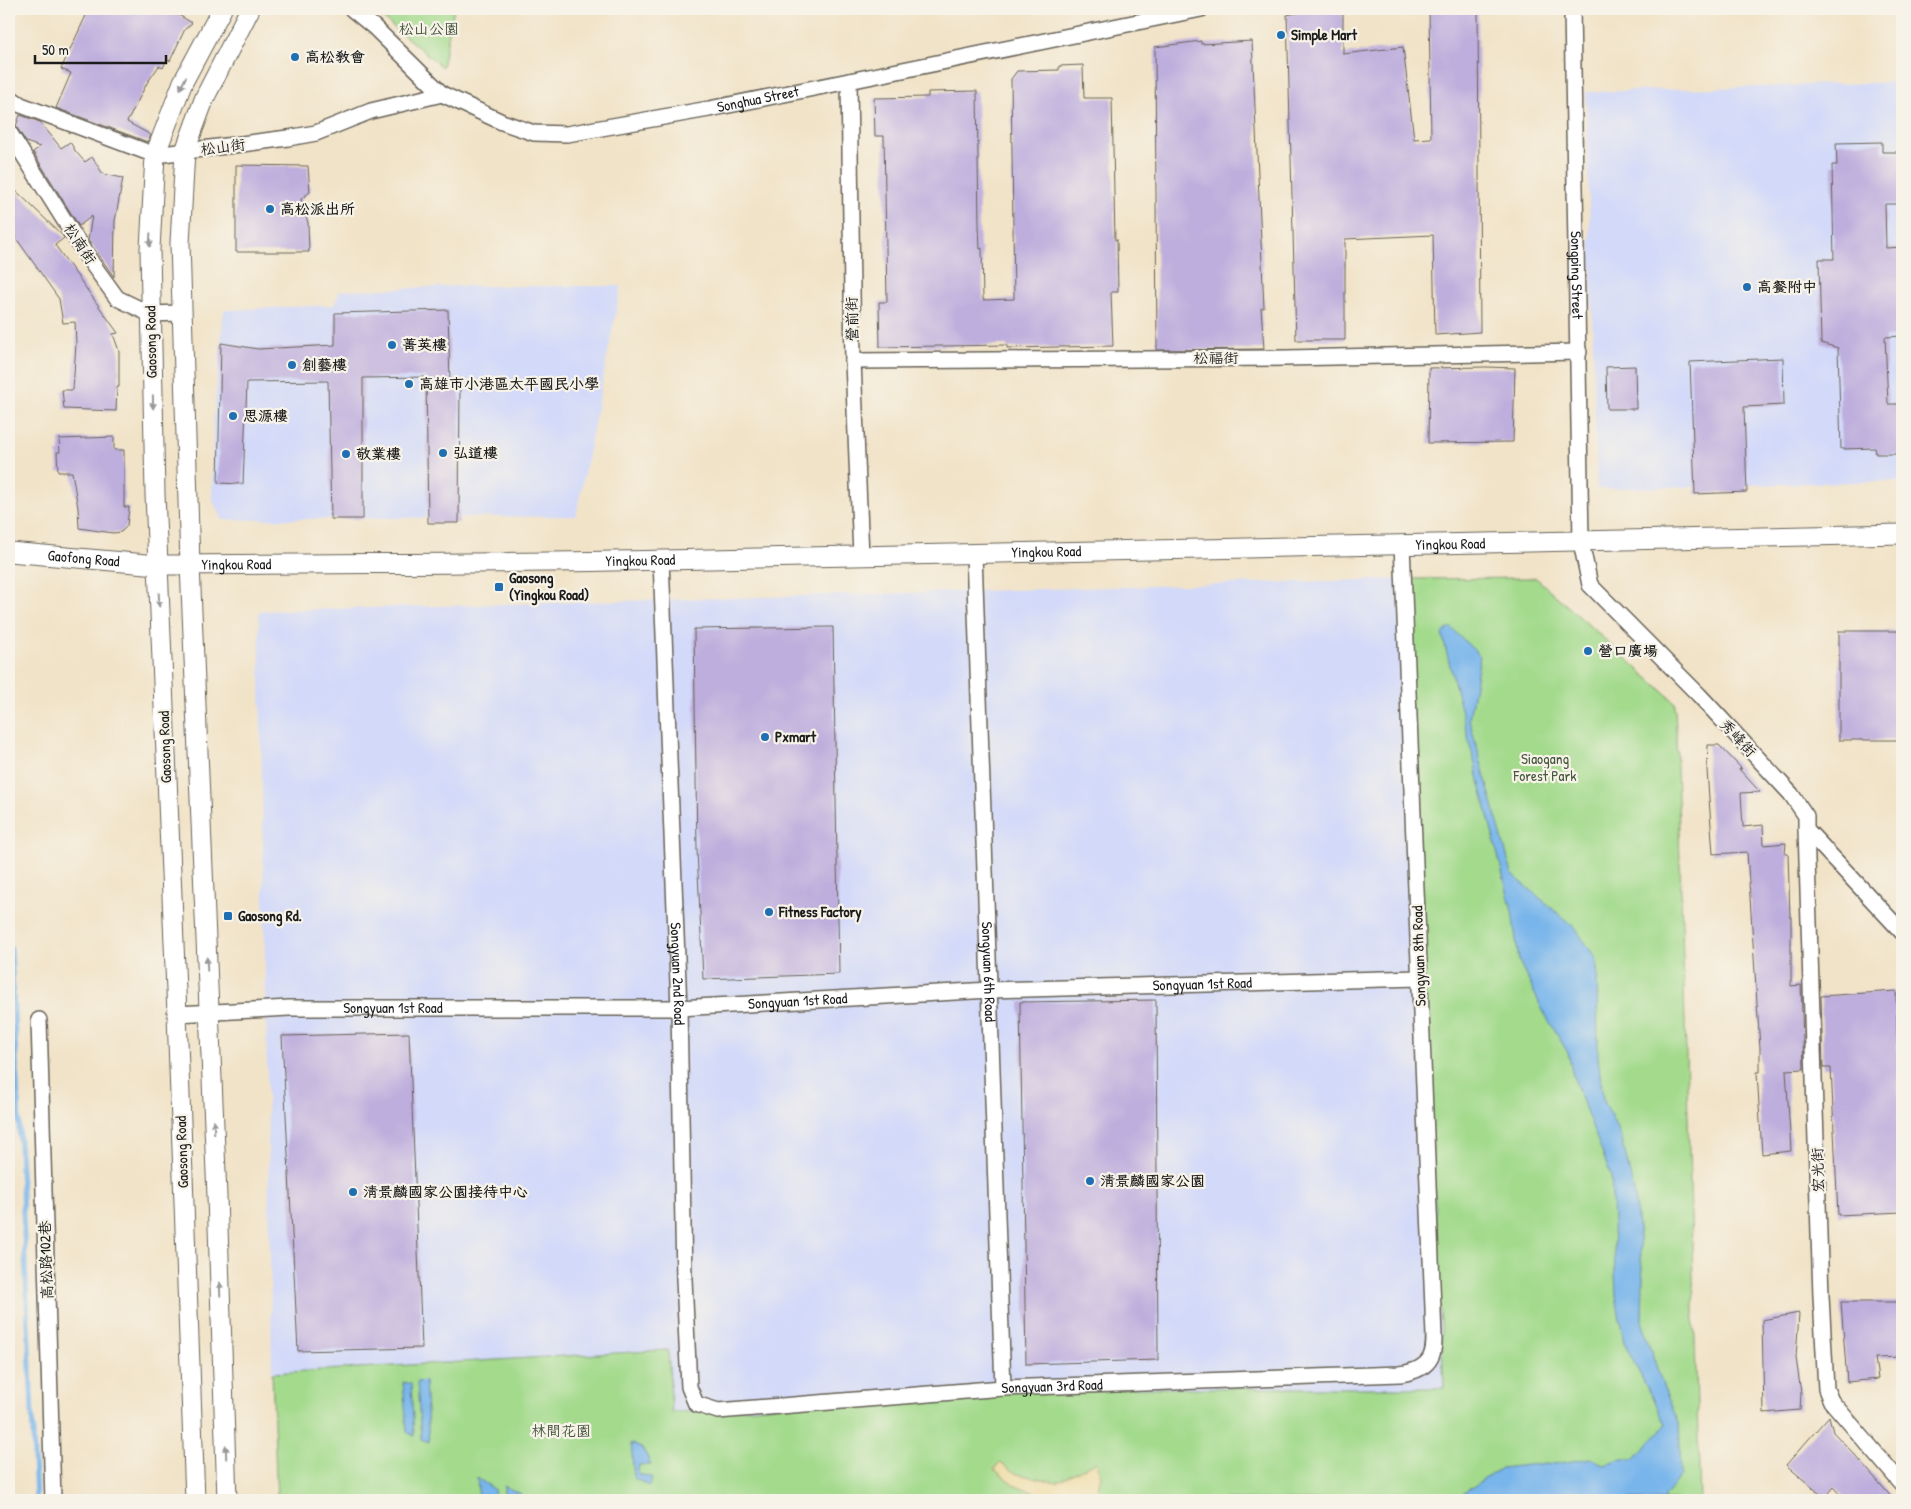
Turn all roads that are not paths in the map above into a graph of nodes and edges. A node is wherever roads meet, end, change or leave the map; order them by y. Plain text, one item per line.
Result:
1 (222, 9) edge
2 (250, 9) edge
3 (352, 9) edge
4 (1202, 9) edge
5 (1572, 9) edge
6 (849, 82) junction
7 (442, 94) junction
8 (9, 96) edge
9 (9, 132) edge
10 (14, 152) edge
11 (184, 152) junction
12 (155, 155) junction
13 (181, 313) junction
14 (150, 314) junction
15 (1579, 352) junction
16 (853, 361) junction
17 (1902, 534) edge
18 (1581, 542) junction
19 (1402, 544) junction
20 (9, 552) edge
21 (974, 554) junction
22 (861, 556) junction
23 (661, 560) junction
24 (158, 565) junction
25 (190, 565) junction
26 (1806, 829) junction
27 (1902, 932) edge
28 (1420, 978) junction
29 (990, 990) junction
30 (679, 1008) junction
31 (209, 1013) junction
32 (177, 1014) junction
33 (39, 1020) dead end
34 (1425, 1366) joint
35 (689, 1387) joint
36 (1003, 1388) junction
37 (1902, 1484) edge
38 (53, 1500) edge
39 (194, 1500) edge
40 (227, 1500) edge

1 -> 12 street, Gaosong Road
2 - 11 street, Gaosong Road
3 - 7 street, Songhua Street
4 - 6 street, Songhua Street
5 - 15 street, Songping Street
6 - 7 street, Songhua Street
6 - 16 street, 營前街
7 - 11 street, 松山街
8 - 12 street, 松山街
9 - 10 street, 松南街
10 - 14 street, 松南街
11 - 12 street, 松山街
11 - 13 street, Gaosong Road
12 -> 14 street, Gaosong Road
13 - 14 street, 松南街
13 - 25 street, Gaosong Road
14 -> 24 street, Gaosong Road
15 - 16 street, 松福街
15 - 18 street, Songping Street
16 - 22 street, 營前街
17 - 18 street, Yingkou Road
18 - 19 street, Yingkou Road
18 - 26 street, 秀峰街
19 - 21 street, Yingkou Road
19 - 28 street, Songyuan 8th Road
20 - 24 street, Gaofong Road
21 - 22 street, Yingkou Road
21 - 29 street, Songyuan 6th Road
22 - 23 street, Yingkou Road
23 - 25 street, Yingkou Road
23 - 30 street, Songyuan 2nd Road
24 - 25 street, Gaofong Road
24 -> 32 street, Gaosong Road
31 -> 25 street, Gaosong Road
26 - 27 street, 秀峰街
26 - 37 street, 宏光街
28 - 29 street, Songyuan 1st Road
28 - 34 street, Songyuan 8th Road
29 - 30 street, Songyuan 1st Road
29 - 36 street, Songyuan 6th Road
30 - 31 street, Songyuan 1st Road
30 - 35 street, Songyuan 2nd Road
31 - 32 street, Songyuan 1st Road
40 -> 31 street, Gaosong Road
32 - 39 street, Gaosong Road
33 - 38 street, 高松路102巷
34 - 36 street, Songyuan 3rd Road
35 - 36 street, Songyuan 3rd Road

